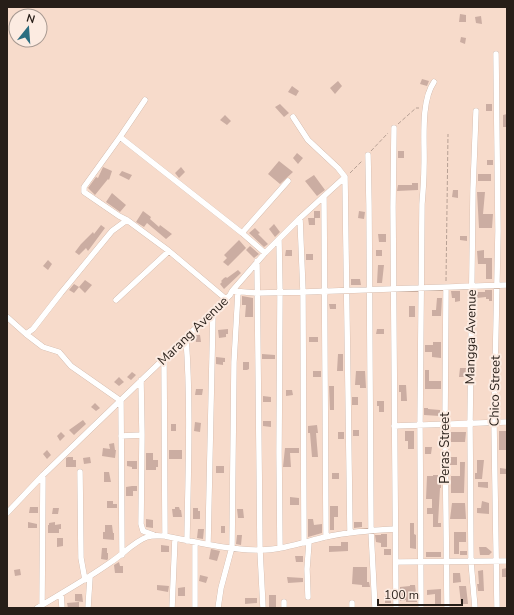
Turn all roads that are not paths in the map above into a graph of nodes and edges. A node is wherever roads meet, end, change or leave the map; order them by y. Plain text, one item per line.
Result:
1 (496, 54) dead end
2 (434, 82) dead end
3 (145, 100) dead end
4 (476, 111) dead end
5 (293, 117) dead end
6 (394, 128) road end
7 (120, 137) junction
8 (368, 155) road end
9 (345, 177) junction
10 (288, 181) dead end
11 (324, 197) junction
12 (300, 218) junction
13 (127, 220) junction
14 (242, 233) junction
15 (279, 240) junction
16 (169, 251) junction
17 (265, 253) junction
18 (257, 261) junction
19 (497, 285) junction
20 (507, 285) edge
21 (471, 286) junction
22 (370, 288) junction
23 (446, 288) junction
24 (393, 289) junction
25 (420, 289) junction
26 (347, 290) junction
27 (235, 291) junction
28 (325, 291) junction
29 (280, 292) junction
30 (302, 292) junction
31 (257, 293) junction
32 (226, 299) junction
33 (116, 300) dead end
34 (213, 312) junction
35 (7, 317) edge
36 (26, 334) junction
37 (186, 338) junction
38 (164, 359) junction
39 (141, 380) junction
40 (121, 401) junction
41 (507, 422) edge
42 (494, 423) junction
43 (445, 424) junction
44 (470, 424) junction
45 (420, 425) junction
46 (394, 426) junction
47 (142, 435) junction
48 (122, 436) junction
49 (80, 472) dead end
50 (43, 475) junction
51 (7, 513) edge
52 (395, 529) junction
53 (371, 530) junction
54 (350, 533) junction
55 (155, 536) junction
56 (165, 536) junction
57 (326, 537) junction
58 (175, 538) junction
59 (187, 541) junction
60 (195, 542) junction
61 (306, 542) junction
62 (208, 544) junction
63 (232, 548) junction
64 (280, 548) junction
65 (260, 550) junction
66 (122, 555) junction
67 (497, 561) junction
68 (507, 561) edge
69 (396, 562) junction
70 (446, 562) junction
71 (471, 562) junction
72 (421, 563) junction
73 (87, 578) junction
74 (61, 594) junction
75 (308, 597) dead end
76 (39, 607) edge
77 (62, 608) edge
78 (88, 608) edge
79 (172, 608) edge
80 (195, 608) edge
81 (218, 608) edge
82 (263, 608) edge
83 (375, 608) edge
84 (396, 608) edge
85 (421, 608) edge
86 (447, 608) edge
87 (474, 608) edge
88 (497, 608) edge

1 - 19 street, Chico Street
2 - 25 street
3 - 7 street
4 - 21 street, Mangga Avenue
5 - 9 street
6 - 24 street
7 - 13 street
7 - 14 street
8 - 22 street
9 - 11 street
9 - 26 street
10 - 14 street
11 - 12 street
11 - 28 street
12 - 15 street
12 - 30 street
13 - 16 street
13 - 36 street
14 - 17 street
15 - 17 street
15 - 29 street
16 - 32 street
16 - 33 street
17 - 18 street
18 - 27 street
18 - 31 street
19 - 20 street, Marang Avenue
19 - 21 street, Marang Avenue
19 - 42 street, Chico Street
21 - 23 street, Marang Avenue
21 - 44 street, Mangga Avenue
22 - 24 street, Marang Avenue
22 - 26 street, Marang Avenue
22 - 53 street
23 - 25 street, Marang Avenue
23 - 43 street, Peras Street
24 - 25 street, Marang Avenue
24 - 46 street
25 - 45 street
26 - 28 street, Marang Avenue
26 - 54 street
27 - 31 street, Marang Avenue
27 - 32 street, Marang Avenue
27 - 63 street
28 - 30 street, Marang Avenue
28 - 57 street
29 - 30 street, Marang Avenue
29 - 31 street, Marang Avenue
29 - 64 street
30 - 61 street
31 - 65 street
32 - 34 street, Marang Avenue
34 - 37 street, Marang Avenue
34 - 62 street
35 - 36 street
36 - 40 street
37 - 38 street, Marang Avenue
37 - 59 street
38 - 39 street, Marang Avenue
38 - 56 street
39 - 40 street, Marang Avenue
39 - 47 street
40 - 48 street
40 - 50 street, Marang Avenue
41 - 42 street
42 - 44 street
42 - 67 street, Chico Street
43 - 44 street
43 - 45 street
43 - 70 street, Peras Street
44 - 71 street, Mangga Avenue
45 - 46 street
45 - 72 street
46 - 52 street
47 - 48 street
47 - 55 street
48 - 66 street
49 - 73 street
50 - 51 street, Marang Avenue
50 - 76 street
52 - 53 street
52 - 69 street
53 - 54 street
53 - 83 street
54 - 57 street
55 - 56 street
55 - 66 street
56 - 58 street
57 - 61 street
58 - 59 street
58 - 79 street
59 - 60 street
60 - 62 street
60 - 80 street
61 - 64 street
61 - 75 street
62 - 63 street
63 - 65 street
63 - 81 street
64 - 65 street
65 - 82 street
66 - 73 street
67 - 68 street
67 - 71 street
67 - 88 street, Chico Street
69 - 72 street
69 - 84 street
70 - 71 street
70 - 72 street
70 - 86 street, Peras Street
71 - 87 street, Mangga Avenue
72 - 85 street
73 - 74 street
73 - 78 street
74 - 76 street
74 - 77 street

